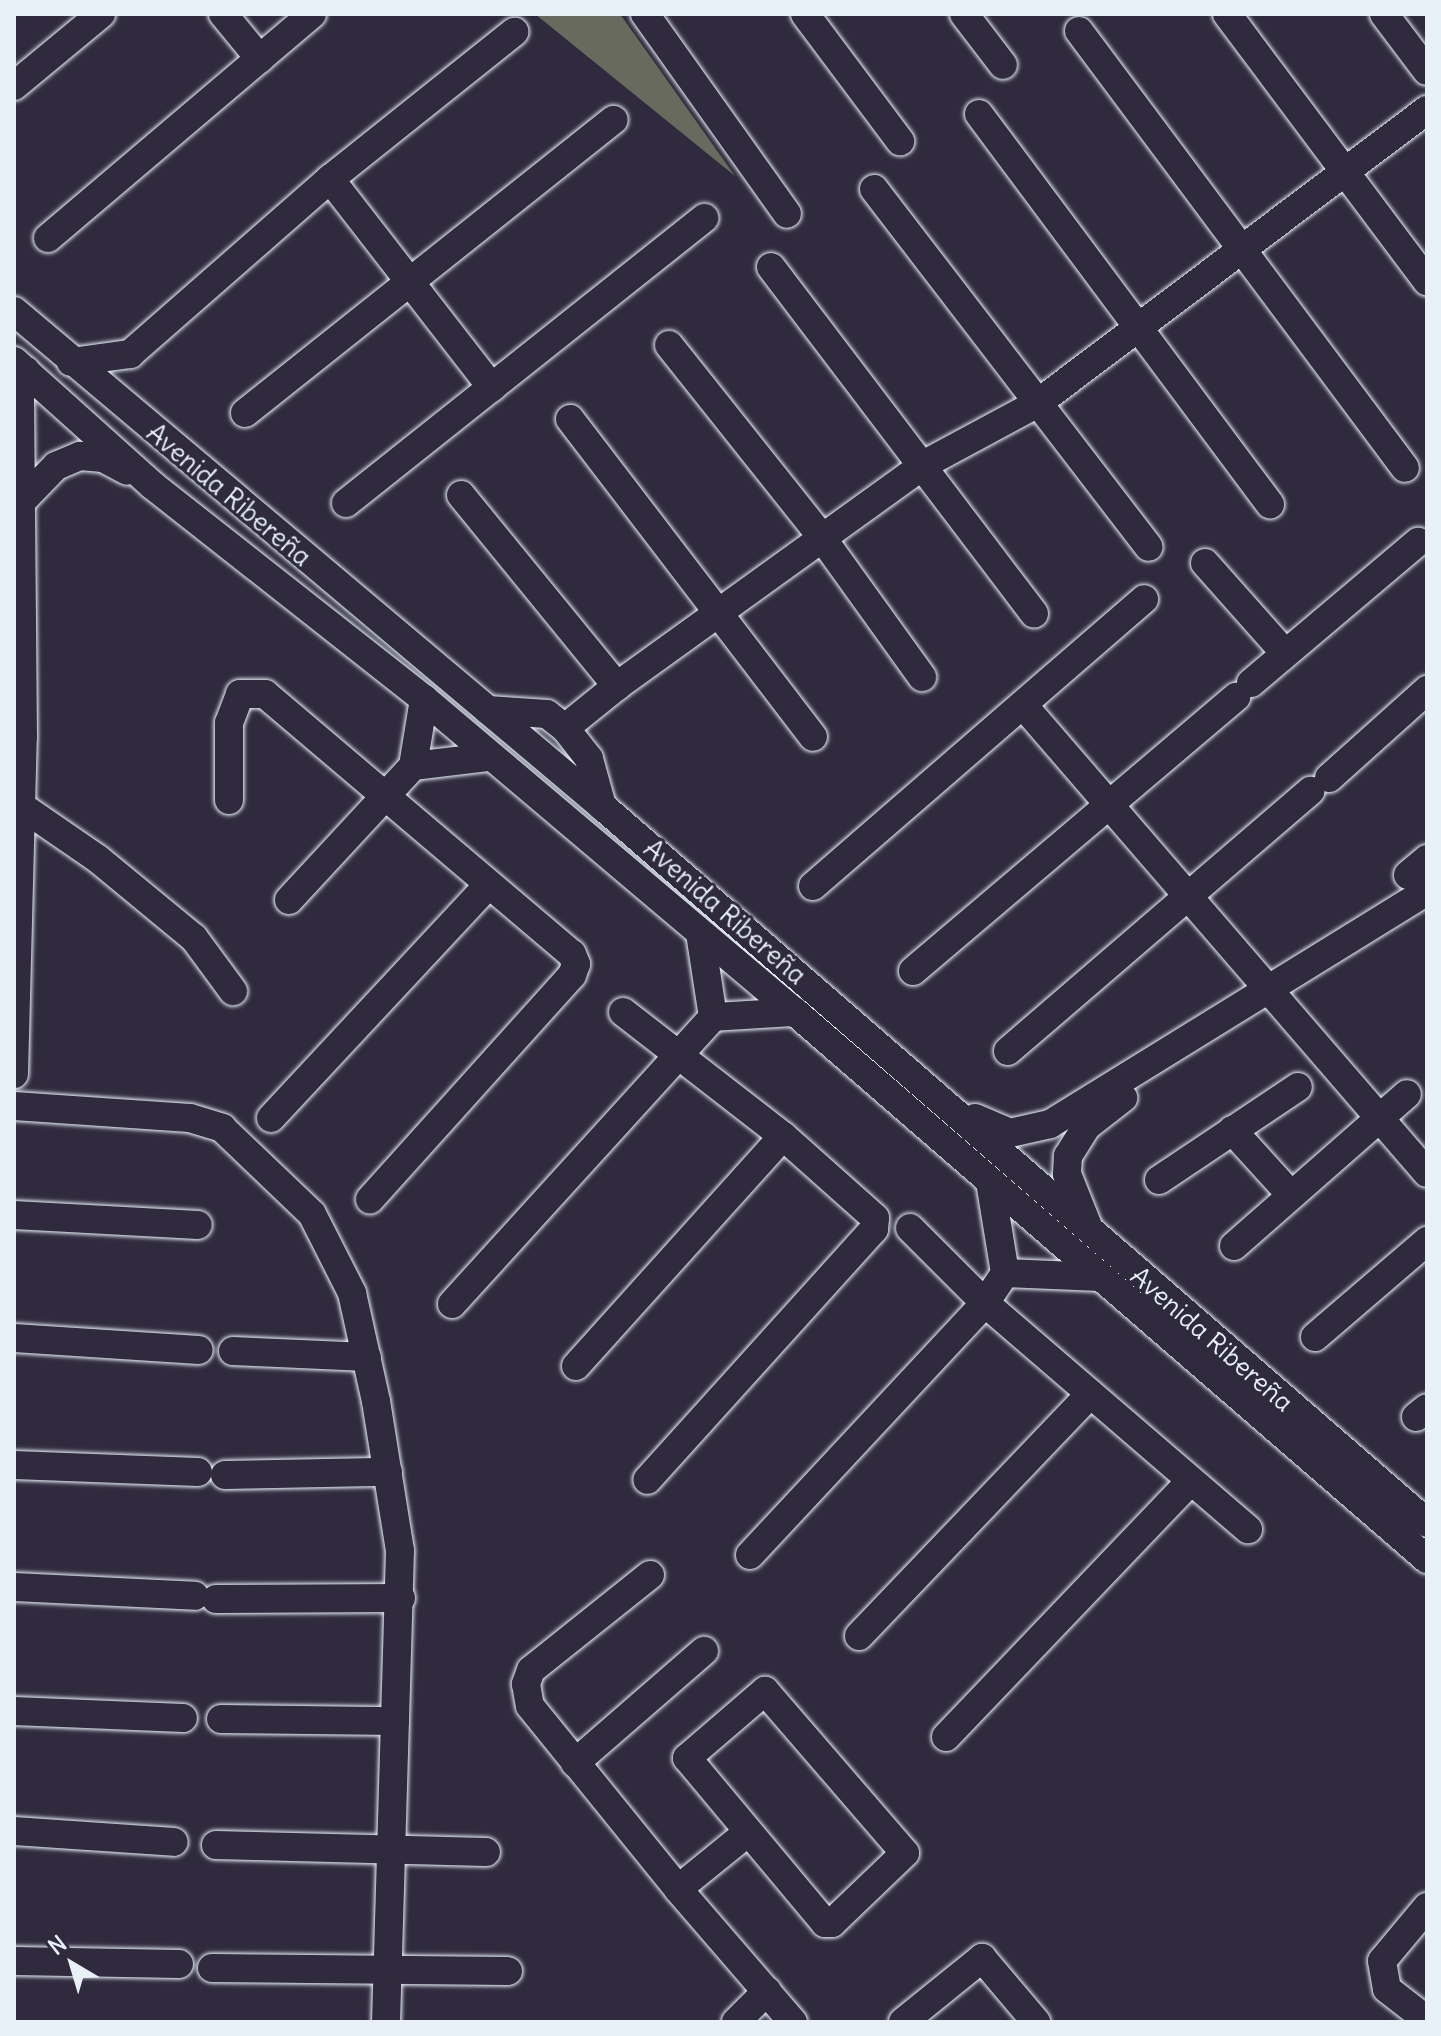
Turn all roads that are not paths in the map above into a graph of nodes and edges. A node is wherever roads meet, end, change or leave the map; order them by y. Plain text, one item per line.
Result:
1 (101, 14) edge
2 (223, 14) edge
3 (312, 14) edge
4 (805, 14) edge
5 (964, 14) edge
6 (1227, 14) edge
7 (1384, 14) edge
8 (646, 15) edge
9 (1079, 31) dead end
10 (514, 32) dead end
11 (260, 59) junction
12 (1003, 65) dead end
13 (1427, 71) edge
14 (14, 86) edge
15 (1427, 110) edge
16 (979, 114) dead end
17 (614, 120) dead end
18 (900, 141) dead end
19 (1347, 172) junction
20 (330, 179) junction
21 (874, 189) dead end
22 (787, 214) dead end
23 (704, 218) dead end
24 (48, 238) dead end
25 (1244, 250) junction
26 (771, 267) dead end
27 (413, 280) junction
28 (1427, 281) edge
29 (14, 311) edge
30 (1142, 329) junction
31 (669, 345) dead end
32 (130, 354) junction
33 (71, 362) junction
34 (20, 366) edge
35 (492, 388) junction
36 (1038, 403) junction
37 (125, 408) junction
38 (245, 413) dead end
39 (570, 419) dead end
40 (923, 465) junction
41 (1405, 468) dead end
42 (152, 485) junction
43 (461, 495) dead end
44 (23, 500) junction
45 (346, 503) dead end
46 (1270, 505) dead end
47 (820, 535) junction
48 (1424, 542) edge
49 (1149, 547) dead end
50 (1205, 563) dead end
51 (1144, 599) dead end
52 (717, 610) junction
53 (1034, 613) dead end
54 (1285, 653) junction
55 (922, 677) dead end
56 (617, 686) junction
57 (1427, 690) edge
58 (424, 699) junction
59 (1023, 705) junction
60 (488, 710) junction
61 (565, 728) junction
62 (813, 737) dead end
63 (489, 757) junction
64 (413, 766) junction
65 (388, 797) junction
66 (229, 800) dead end
67 (1111, 802) junction
68 (21, 806) junction
69 (602, 806) junction
70 (1421, 875) edge
71 (487, 886) junction
72 (813, 886) dead end
73 (1190, 897) junction
74 (289, 900) dead end
75 (1427, 912) edge
76 (700, 933) junction
77 (913, 971) dead end
78 (233, 991) dead end
79 (1277, 995) junction
80 (623, 1012) dead end
81 (795, 1012) junction
82 (713, 1017) junction
83 (1008, 1051) dead end
84 (676, 1054) junction
85 (14, 1074) edge
86 (1418, 1086) edge
87 (1298, 1087) dead end
88 (939, 1097) junction
89 (14, 1106) edge
90 (1379, 1117) junction
91 (271, 1118) dead end
92 (1232, 1130) junction
93 (1034, 1131) junction
94 (783, 1136) junction
95 (1068, 1156) junction
96 (1427, 1173) edge
97 (1159, 1180) dead end
98 (990, 1181) junction
99 (1291, 1195) junction
100 (370, 1199) dead end
101 (14, 1215) edge
102 (198, 1225) dead end
103 (910, 1228) dead end
104 (1091, 1234) junction
105 (1427, 1241) edge
106 (1234, 1246) dead end
107 (1005, 1273) junction
108 (1100, 1277) junction
109 (985, 1303) junction
110 (452, 1304) dead end
111 (1315, 1337) dead end
112 (14, 1338) edge
113 (199, 1350) dead end
114 (233, 1351) dead end
115 (367, 1357) junction
116 (576, 1366) dead end
117 (1089, 1395) junction
118 (14, 1465) edge
119 (388, 1472) junction
120 (647, 1480) dead end
121 (1189, 1483) junction
122 (1427, 1523) edge
123 (1248, 1529) dead end
124 (750, 1555) dead end
125 (1427, 1559) edge
126 (650, 1575) dead end
127 (14, 1587) edge
128 (401, 1598) junction
129 (859, 1636) dead end
130 (704, 1651) dead end
131 (14, 1711) edge
132 (183, 1718) dead end
133 (221, 1719) dead end
134 (395, 1721) junction
135 (946, 1737) dead end
136 (575, 1763) junction
137 (14, 1831) edge
138 (747, 1833) junction
139 (174, 1842) dead end
140 (216, 1845) dead end
141 (390, 1849) junction
142 (486, 1852) dead end
143 (678, 1889) junction
144 (1427, 1907) edge
145 (14, 1961) edge
146 (179, 1964) dead end
147 (212, 1968) dead end
148 (387, 1970) junction
149 (508, 1971) dead end
150 (767, 1991) junction
151 (912, 2019) edge
152 (1427, 2020) edge
153 (386, 2022) edge
154 (736, 2022) edge
155 (793, 2022) edge
156 (1036, 2022) edge

1 - 14 street
2 - 11 street
3 - 11 street
4 - 18 street
5 - 12 street
6 - 19 street
7 - 13 street
8 - 22 street
9 - 25 street
10 - 20 street
11 - 24 street
15 - 19 street
16 - 30 street
17 - 27 street
19 - 25 street
19 - 28 street
20 - 27 street
20 - 32 street
21 - 36 street
23 - 35 street
25 - 30 street
25 - 41 street
26 - 40 street
27 - 35 street
27 - 38 street
29 - 33 street, Avenida Ribereña
30 - 36 street
30 - 46 street
31 - 47 street
32 - 33 street
32 - 37 street
33 - 37 street, Avenida Ribereña
34 - 42 street, Avenida Ribereña
34 - 44 street
35 - 45 street
36 - 40 street
36 - 49 street
37 - 60 street, Avenida Ribereña
39 - 52 street
40 - 47 street
40 - 53 street
42 - 44 street
42 - 58 street, Avenida Ribereña
43 - 56 street
44 - 68 street
47 - 52 street
47 - 55 street
48 - 54 street
50 - 54 street
51 - 59 street
52 - 56 street
52 - 62 street
54 - 67 street
56 - 61 street
57 - 73 street
58 - 63 street, Avenida Ribereña
58 - 64 street
59 - 67 street
59 - 72 street
60 - 61 street
60 - 69 street, Avenida Ribereña
61 - 69 street
63 - 64 street
63 - 76 street, Avenida Ribereña
64 - 65 street
65 - 66 street
65 - 71 street
65 - 74 street
67 - 73 street
67 - 77 street
68 - 78 street
68 - 85 street
69 - 88 street, Avenida Ribereña
70 - 79 street
71 - 91 street
71 - 100 street
73 - 79 street
73 - 83 street
75 - 79 street
76 - 81 street, Avenida Ribereña
76 - 82 street
79 - 90 street
79 - 93 street
79 - 95 street
80 - 84 street
81 - 82 street
81 - 98 street, Avenida Ribereña
82 - 84 street
84 - 94 street
84 - 110 street
86 - 90 street
87 - 92 street
88 - 93 street
88 - 104 street, Avenida Ribereña
89 - 115 street
90 - 96 street
90 - 99 street
92 - 97 street
92 - 99 street
93 - 95 street
94 - 116 street
94 - 120 street
95 - 104 street
98 - 107 street
98 - 108 street, Avenida Ribereña
99 - 106 street
101 - 102 street
103 - 109 street
104 - 122 street, Avenida Ribereña
105 - 111 street
107 - 108 street
107 - 109 street
108 - 125 street, Avenida Ribereña
109 - 117 street
109 - 124 street
112 - 113 street
114 - 115 street
115 - 119 street
117 - 121 street
117 - 129 street
118 - 119 street
119 - 128 street
121 - 123 street
121 - 135 street
126 - 136 street
127 - 128 street
128 - 134 street
130 - 136 street
131 - 132 street
133 - 134 street
134 - 141 street
136 - 143 street
137 - 139 street
138 - 138 street
138 - 143 street
140 - 141 street
141 - 142 street
141 - 148 street
143 - 150 street
144 - 152 street
145 - 146 street
147 - 148 street
148 - 149 street
148 - 153 street
150 - 154 street
150 - 155 street
151 - 156 street

